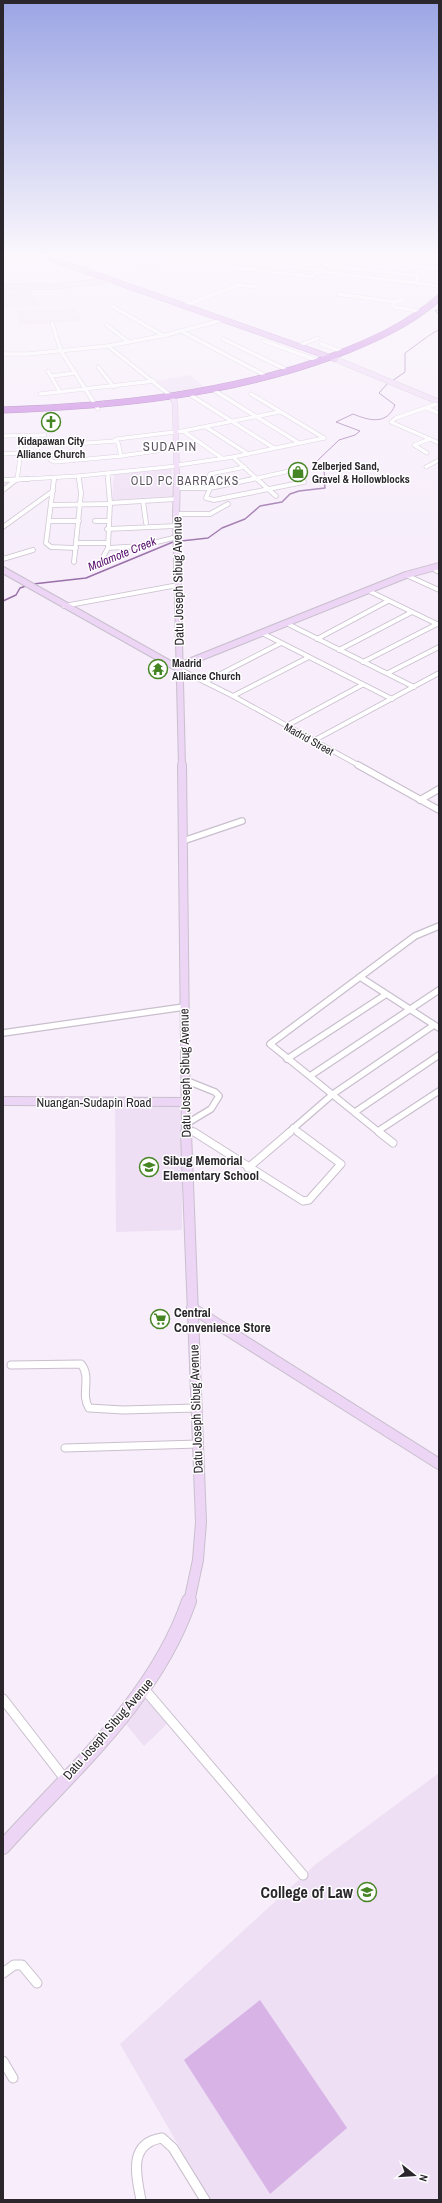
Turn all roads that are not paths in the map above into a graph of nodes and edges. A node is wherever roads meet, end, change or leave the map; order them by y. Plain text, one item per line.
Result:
1 (66, 359) edge
2 (125, 359) edge
3 (235, 359) edge
4 (264, 359) edge
5 (313, 359) edge
6 (329, 359) edge
7 (330, 359) edge
8 (335, 359) edge
9 (319, 361) junction
10 (98, 367) dead end
11 (48, 371) dead end
12 (289, 371) junction
13 (76, 373) junction
14 (280, 375) junction
15 (51, 376) junction
16 (268, 377) junction
17 (154, 381) junction
18 (114, 387) junction
19 (86, 390) junction
20 (215, 391) junction
21 (60, 392) junction
22 (40, 394) dead end
23 (251, 394) dead end
24 (192, 396) junction
25 (173, 398) junction
26 (439, 402) edge
27 (96, 407) junction
28 (426, 408) junction
29 (3, 410) edge
30 (279, 412) junction
31 (439, 413) edge
32 (3, 415) edge
33 (256, 417) junction
34 (232, 422) junction
35 (206, 427) junction
36 (180, 432) junction
37 (23, 435) junction
38 (45, 435) dead end
39 (3, 436) edge
40 (430, 439) junction
41 (115, 441) junction
42 (299, 443) junction
43 (439, 443) edge
44 (74, 444) dead end
45 (177, 448) junction
46 (274, 448) junction
47 (20, 453) junction
48 (427, 453) dead end
49 (3, 454) edge
50 (248, 454) junction
51 (50, 455) dead end
52 (121, 456) junction
53 (233, 457) junction
54 (222, 458) junction
55 (439, 460) edge
56 (178, 465) junction
57 (245, 467) junction
58 (426, 467) dead end
59 (303, 468) dead end
60 (108, 473) junction
61 (79, 476) junction
62 (54, 478) junction
63 (256, 478) junction
64 (3, 480) edge
65 (17, 480) junction
66 (304, 482) dead end
67 (177, 488) junction
68 (210, 488) junction
69 (269, 489) junction
70 (3, 490) edge
71 (53, 491) junction
72 (276, 496) dead end
73 (176, 499) junction
74 (143, 501) junction
75 (81, 504) junction
76 (110, 504) junction
77 (228, 504) dead end
78 (52, 505) junction
79 (176, 514) junction
80 (50, 521) junction
81 (79, 521) junction
82 (95, 521) dead end
83 (108, 521) junction
84 (146, 523) dead end
85 (176, 526) junction
86 (3, 528) edge
87 (107, 529) junction
88 (177, 537) junction
89 (76, 545) junction
90 (108, 545) junction
91 (33, 550) dead end
92 (3, 559) edge
93 (102, 559) dead end
94 (74, 562) dead end
95 (439, 566) edge
96 (432, 568) junction
97 (3, 570) edge
98 (439, 572) edge
99 (406, 576) junction
100 (178, 585) junction
101 (439, 590) edge
102 (369, 591) junction
103 (388, 601) junction
104 (64, 606) junction
105 (412, 612) junction
106 (286, 624) junction
107 (438, 624) edge
108 (262, 633) junction
109 (316, 639) junction
110 (281, 643) junction
111 (439, 647) edge
112 (339, 650) junction
113 (307, 658) junction
114 (363, 662) junction
115 (179, 668) junction
116 (388, 673) junction
117 (439, 673) edge
118 (205, 682) junction
119 (362, 684) junction
120 (414, 687) junction
121 (233, 696) junction
122 (392, 699) junction
123 (286, 726) junction
124 (313, 741) junction
125 (439, 789) edge
126 (420, 800) junction
127 (439, 810) edge
128 (242, 821) dead end
129 (183, 841) junction
130 (439, 926) edge
131 (360, 977) junction
132 (438, 993) edge
133 (386, 994) junction
134 (184, 1008) junction
135 (410, 1010) junction
136 (437, 1027) edge
137 (3, 1033) edge
138 (439, 1055) edge
139 (287, 1059) junction
140 (310, 1076) junction
141 (185, 1080) junction
142 (439, 1091) edge
143 (333, 1094) junction
144 (3, 1101) edge
145 (186, 1102) junction
146 (355, 1112) junction
147 (186, 1126) junction
148 (294, 1128) junction
149 (378, 1131) junction
150 (393, 1143) dead end
151 (248, 1168) junction
152 (192, 1308) junction
153 (11, 1365) dead end
154 (196, 1408) junction
155 (198, 1444) junction
156 (65, 1448) dead end
157 (439, 1464) edge
158 (144, 1690) junction
159 (3, 1699) edge
160 (65, 1779) junction
161 (3, 1847) edge
162 (303, 1875) dead end
163 (3, 1974) edge
164 (37, 1983) dead end
165 (3, 2061) edge
166 (13, 2078) dead end
167 (141, 2200) edge
168 (204, 2200) edge

1 - 13 street
2 - 17 street
3 - 16 street
4 - 12 street
5 - 9 street
6 - 9 highway
7 - 14 highway
8 - 26 main road
9 - 12 highway
10 - 18 street
11 - 15 street
12 - 14 highway
13 - 15 street
13 - 19 street
14 - 16 highway
14 - 20 highway
15 - 21 street
16 - 25 highway
17 - 18 street
17 - 25 street
18 - 19 street
19 - 21 street
19 - 27 street
20 - 24 highway
20 - 33 street
21 - 22 street
23 - 30 street
24 - 25 highway
24 - 34 street
25 - 27 highway
25 - 36 main road, Datu Joseph Sibug Avenue
26 - 28 street
27 - 29 highway
27 - 32 highway
28 - 31 street
28 - 40 street
30 - 33 street
30 - 42 street
33 - 34 street
33 - 42 street
34 - 35 street
34 - 46 street
35 - 36 street
35 - 50 street
36 - 41 street
36 - 45 main road, Datu Joseph Sibug Avenue
36 - 54 street
37 - 38 street
37 - 39 street
37 - 47 street
40 - 43 street
40 - 48 street
41 - 44 street
41 - 52 street
42 - 46 street
45 - 52 street
45 - 56 main road, Datu Joseph Sibug Avenue
46 - 50 street
47 - 49 street
47 - 65 street
50 - 53 street
51 - 52 street
53 - 54 street
53 - 57 street
54 - 56 street
55 - 58 street
56 - 60 street
56 - 67 main road, Datu Joseph Sibug Avenue
57 - 63 street
57 - 68 street
59 - 63 street
60 - 61 street
60 - 76 street
61 - 62 street
61 - 75 street
62 - 65 street
62 - 71 street
63 - 68 street
63 - 69 street
64 - 65 street
65 - 70 street
66 - 69 street
67 - 68 street
67 - 73 main road, Datu Joseph Sibug Avenue
68 - 69 street
69 - 72 street
71 - 78 street
71 - 86 street
73 - 74 street
73 - 79 main road, Datu Joseph Sibug Avenue
74 - 76 street
74 - 84 street
75 - 76 street
75 - 78 street
75 - 81 street
76 - 83 street
77 - 79 street
78 - 80 street
79 - 85 main road, Datu Joseph Sibug Avenue
80 - 81 street
80 - 89 street
81 - 89 street
82 - 83 street
83 - 87 street
85 - 87 street
85 - 88 main road, Datu Joseph Sibug Avenue
87 - 90 street
88 - 90 street
88 - 100 main road, Datu Joseph Sibug Avenue
89 - 90 street
89 - 94 street
90 - 93 street
91 - 92 street
95 - 96 main road
96 - 98 street
96 - 99 main road
97 - 104 main road
99 - 101 street
99 - 102 main road
100 - 104 street
100 - 115 main road, Datu Joseph Sibug Avenue
102 - 103 street
102 - 106 main road
103 - 105 street
103 - 109 street
104 - 115 main road
105 - 107 street
105 - 112 street
106 - 108 main road
106 - 109 street
107 - 114 street
108 - 110 street
108 - 115 main road
109 - 112 street
110 - 113 street
110 - 118 street
111 - 116 street
112 - 114 street
113 - 119 street
113 - 121 street
114 - 116 street
115 - 118 street, Madrid Street
115 - 129 main road, Datu Joseph Sibug Avenue
116 - 120 street
117 - 120 street
118 - 121 street, Madrid Street
119 - 122 street
119 - 123 street
120 - 122 street
121 - 123 street, Madrid Street
122 - 124 street
123 - 124 street, Madrid Street
124 - 126 street, Madrid Street
125 - 126 street
126 - 127 street, Madrid Street
128 - 129 street
129 - 134 main road, Datu Joseph Sibug Avenue
130 - 131 street
131 - 133 street
131 - 139 street
132 - 135 street
133 - 135 street
133 - 139 street
134 - 137 street
134 - 141 main road, Datu Joseph Sibug Avenue
135 - 136 street
135 - 140 street
136 - 143 street
138 - 146 street
139 - 140 street
140 - 143 street
141 - 145 main road, Datu Joseph Sibug Avenue
141 - 147 street
142 - 149 street
143 - 146 street
143 - 148 street
144 - 145 main road, Nuangan-Sudapin Road
145 - 147 main road, Datu Joseph Sibug Avenue
146 - 149 street
147 - 151 street
147 - 152 main road, Datu Joseph Sibug Avenue
148 - 151 street
148 - 151 street
149 - 150 street
152 - 154 main road, Datu Joseph Sibug Avenue
152 - 157 main road
153 - 154 street
154 - 155 main road, Datu Joseph Sibug Avenue
155 - 156 street
155 - 158 main road, Datu Joseph Sibug Avenue
158 - 160 main road, Datu Joseph Sibug Avenue
158 - 162 street
159 - 160 street
160 - 161 main road, Datu Joseph Sibug Avenue
163 - 164 street
165 - 166 street
167 - 168 street

